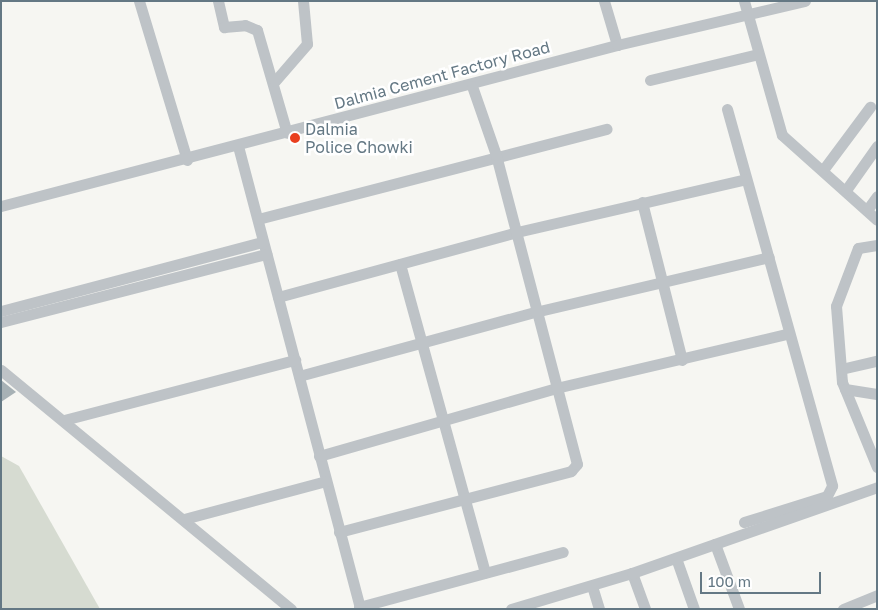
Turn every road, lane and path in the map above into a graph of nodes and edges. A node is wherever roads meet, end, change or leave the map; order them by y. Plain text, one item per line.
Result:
1 (139, 1) edge
2 (218, 1) edge
3 (303, 1) edge
4 (604, 1) edge
5 (744, 1) edge
6 (805, 1) edge
7 (747, 13) junction
8 (617, 45) junction
9 (758, 54) junction
10 (650, 80) dead end
11 (275, 81) junction
12 (472, 86) junction
13 (870, 107) dead end
14 (727, 109) dead end
15 (607, 128) dead end
16 (287, 133) junction
17 (238, 146) junction
18 (877, 146) edge
19 (496, 155) junction
20 (187, 160) junction
21 (823, 170) junction
22 (746, 179) junction
23 (846, 190) junction
24 (877, 196) edge
25 (642, 202) junction
26 (1, 206) edge
27 (867, 210) junction
28 (258, 219) junction
29 (877, 220) edge
30 (517, 232) junction
31 (263, 242) junction
32 (877, 245) edge
33 (222, 253) junction
34 (266, 254) junction
35 (769, 257) junction
36 (400, 264) junction
37 (224, 265) junction
38 (662, 280) junction
39 (278, 297) junction
40 (1, 311) edge
41 (535, 312) junction
42 (1, 322) edge
43 (787, 334) junction
44 (422, 343) junction
45 (295, 360) junction
46 (682, 360) junction
47 (877, 361) edge
48 (841, 368) junction
49 (1, 370) edge
50 (299, 376) junction
51 (556, 388) junction
52 (845, 389) junction
53 (877, 394) edge
54 (64, 420) junction
55 (443, 420) junction
56 (320, 456) junction
57 (877, 467) edge
58 (326, 481) junction
59 (877, 487) edge
60 (465, 498) junction
61 (184, 519) junction
62 (744, 522) dead end
63 (339, 532) junction
64 (715, 544) junction
65 (563, 552) dead end
66 (676, 558) junction
67 (485, 573) junction
68 (632, 573) junction
69 (592, 586) junction
70 (877, 595) edge
71 (553, 597) junction
72 (359, 608) edge
73 (291, 609) edge
74 (511, 609) edge
75 (556, 609) edge
76 (599, 609) edge
77 (645, 609) edge
78 (694, 609) edge
79 (739, 609) edge
80 (843, 609) edge

1 - 20 street
2 - 11 street
3 - 11 street
4 - 8 street
5 - 7 street
6 - 7 street, Dalmia Cement Factory Road
7 - 8 street, Dalmia Cement Factory Road
7 - 9 street
8 - 12 street, Dalmia Cement Factory Road
9 - 10 street
9 - 21 street
11 - 16 street
12 - 16 street, Dalmia Cement Factory Road
12 - 19 street
13 - 21 street
14 - 22 street
15 - 19 street
16 - 17 street, Dalmia Cement Factory Road
17 - 20 street, Dalmia Cement Factory Road
17 - 28 street
18 - 23 street
19 - 28 street
19 - 30 street
20 - 26 street, Dalmia Cement Factory Road
21 - 23 street
22 - 25 street
22 - 35 street
23 - 27 street
24 - 27 street
25 - 30 street
25 - 38 street
27 - 29 street
28 - 31 street
30 - 36 street
30 - 41 street
31 - 33 street
31 - 34 street
32 - 48 street
33 - 37 street
33 - 40 street
34 - 37 street
34 - 39 street
35 - 38 street
35 - 43 street
36 - 39 street
36 - 44 street
37 - 42 street
38 - 41 street
38 - 46 street
39 - 45 street
41 - 44 street
41 - 51 street
43 - 46 street
43 - 62 street
44 - 50 street
44 - 55 street
45 - 50 street
45 - 54 street
46 - 51 street
47 - 48 street
48 - 52 street
49 - 54 street
50 - 56 street
51 - 55 street
51 - 60 street
52 - 53 street
52 - 57 street
54 - 61 street
55 - 56 street
55 - 60 street
56 - 58 street
58 - 61 street
58 - 63 street
59 - 64 street
60 - 63 street
60 - 67 street
61 - 73 street
63 - 72 street
64 - 66 street
64 - 79 street
65 - 67 street
66 - 68 street
66 - 78 street
67 - 72 street
68 - 69 street
68 - 77 street
69 - 71 street
69 - 76 street
70 - 80 street
71 - 74 street
71 - 75 street

